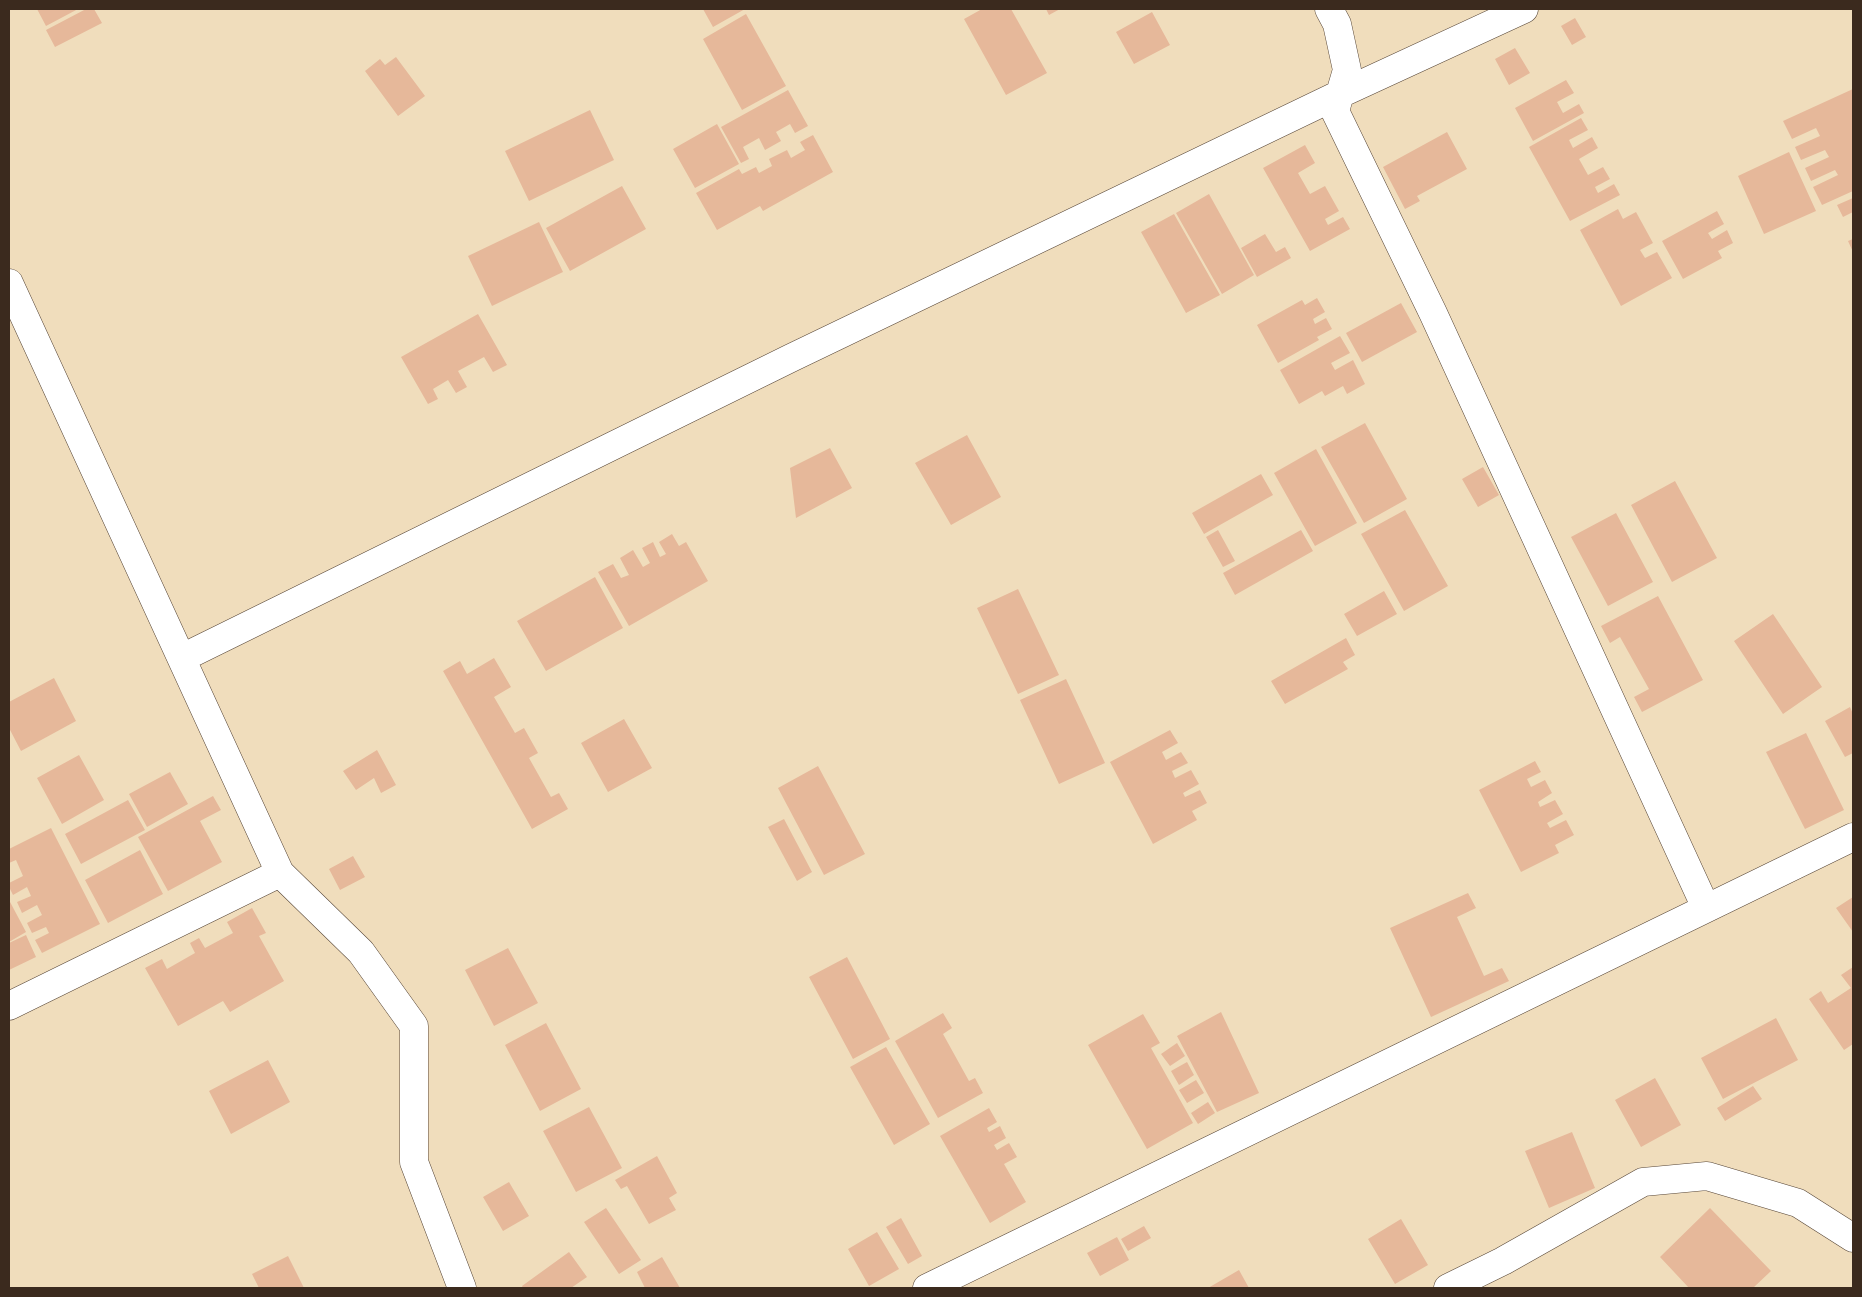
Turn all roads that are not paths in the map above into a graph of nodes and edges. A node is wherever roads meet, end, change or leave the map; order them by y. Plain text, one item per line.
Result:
1 (1329, 9) edge
2 (1524, 9) edge
3 (1340, 94) junction
4 (9, 283) edge
5 (182, 658) junction
6 (1853, 836) edge
7 (280, 872) junction
8 (1706, 908) junction
9 (9, 1006) edge
10 (1853, 1238) edge
11 (462, 1288) edge
12 (927, 1288) edge
13 (1448, 1288) edge

1 - 3 street
2 - 3 street
3 - 5 street
3 - 8 street
4 - 5 street
5 - 7 street
6 - 8 street
7 - 9 street
7 - 11 street
8 - 12 street
10 - 13 street

